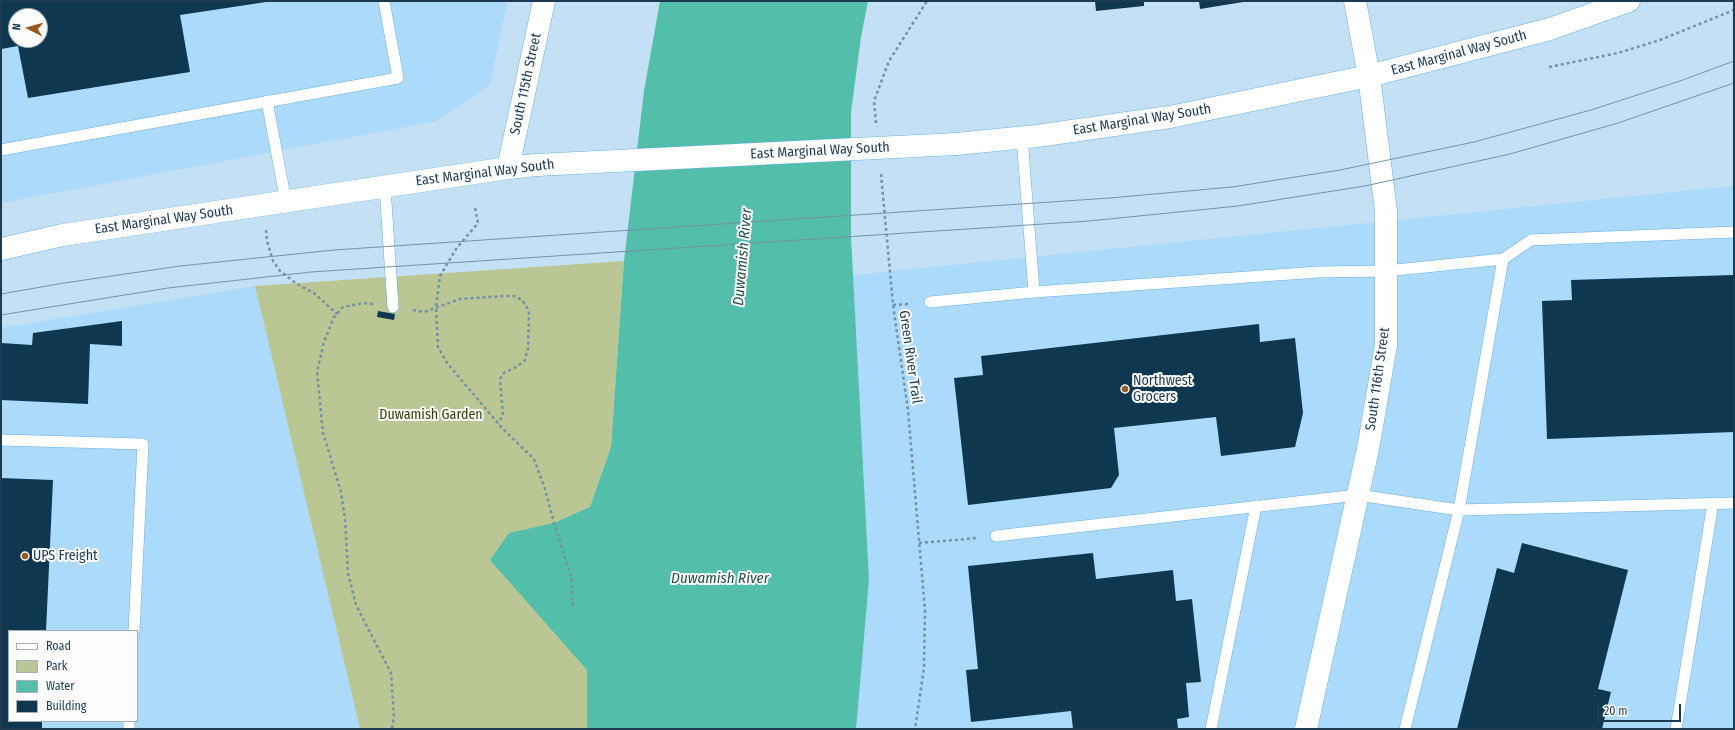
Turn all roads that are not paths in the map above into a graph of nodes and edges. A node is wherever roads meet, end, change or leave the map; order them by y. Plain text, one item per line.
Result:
1 (384, 1) edge
2 (544, 1) edge
3 (1355, 1) edge
4 (1629, 1) edge
5 (1370, 76) junction
6 (267, 101) junction
7 (1022, 138) junction
8 (1, 150) edge
9 (508, 168) junction
10 (385, 187) junction
11 (286, 202) junction
12 (1734, 232) edge
13 (1, 249) edge
14 (1503, 259) junction
15 (1386, 271) junction
16 (1034, 292) junction
17 (930, 302) dead end
18 (393, 307) road end
19 (1, 440) edge
20 (1358, 495) junction
21 (1713, 503) junction
22 (1734, 503) edge
23 (1256, 506) junction
24 (1459, 510) junction
25 (996, 536) road end
26 (134, 630) edge
27 (1211, 729) edge
28 (1306, 729) edge
29 (1405, 729) edge
30 (1676, 729) edge

1 - 6 lane
2 - 9 street, South 115th Street
3 - 5 street, South 116th Street
4 - 5 street, East Marginal Way South
5 - 7 street, East Marginal Way South
5 - 15 street, South 116th Street
6 - 8 lane
6 - 11 lane
7 - 9 street, East Marginal Way South, bridge
7 - 16 lane
9 - 10 street, East Marginal Way South
10 - 11 street, East Marginal Way South
10 - 18 lane
11 - 13 street, East Marginal Way South
12 - 14 lane
14 - 15 lane
14 - 24 lane
15 - 16 lane
15 - 20 street, South 116th Street
16 - 17 lane
19 - 26 lane
20 - 23 lane
20 - 24 lane
20 - 28 street, South 116th Street
21 - 22 lane
21 - 24 lane
21 - 30 lane
23 - 25 lane
23 - 27 lane
24 - 29 lane

